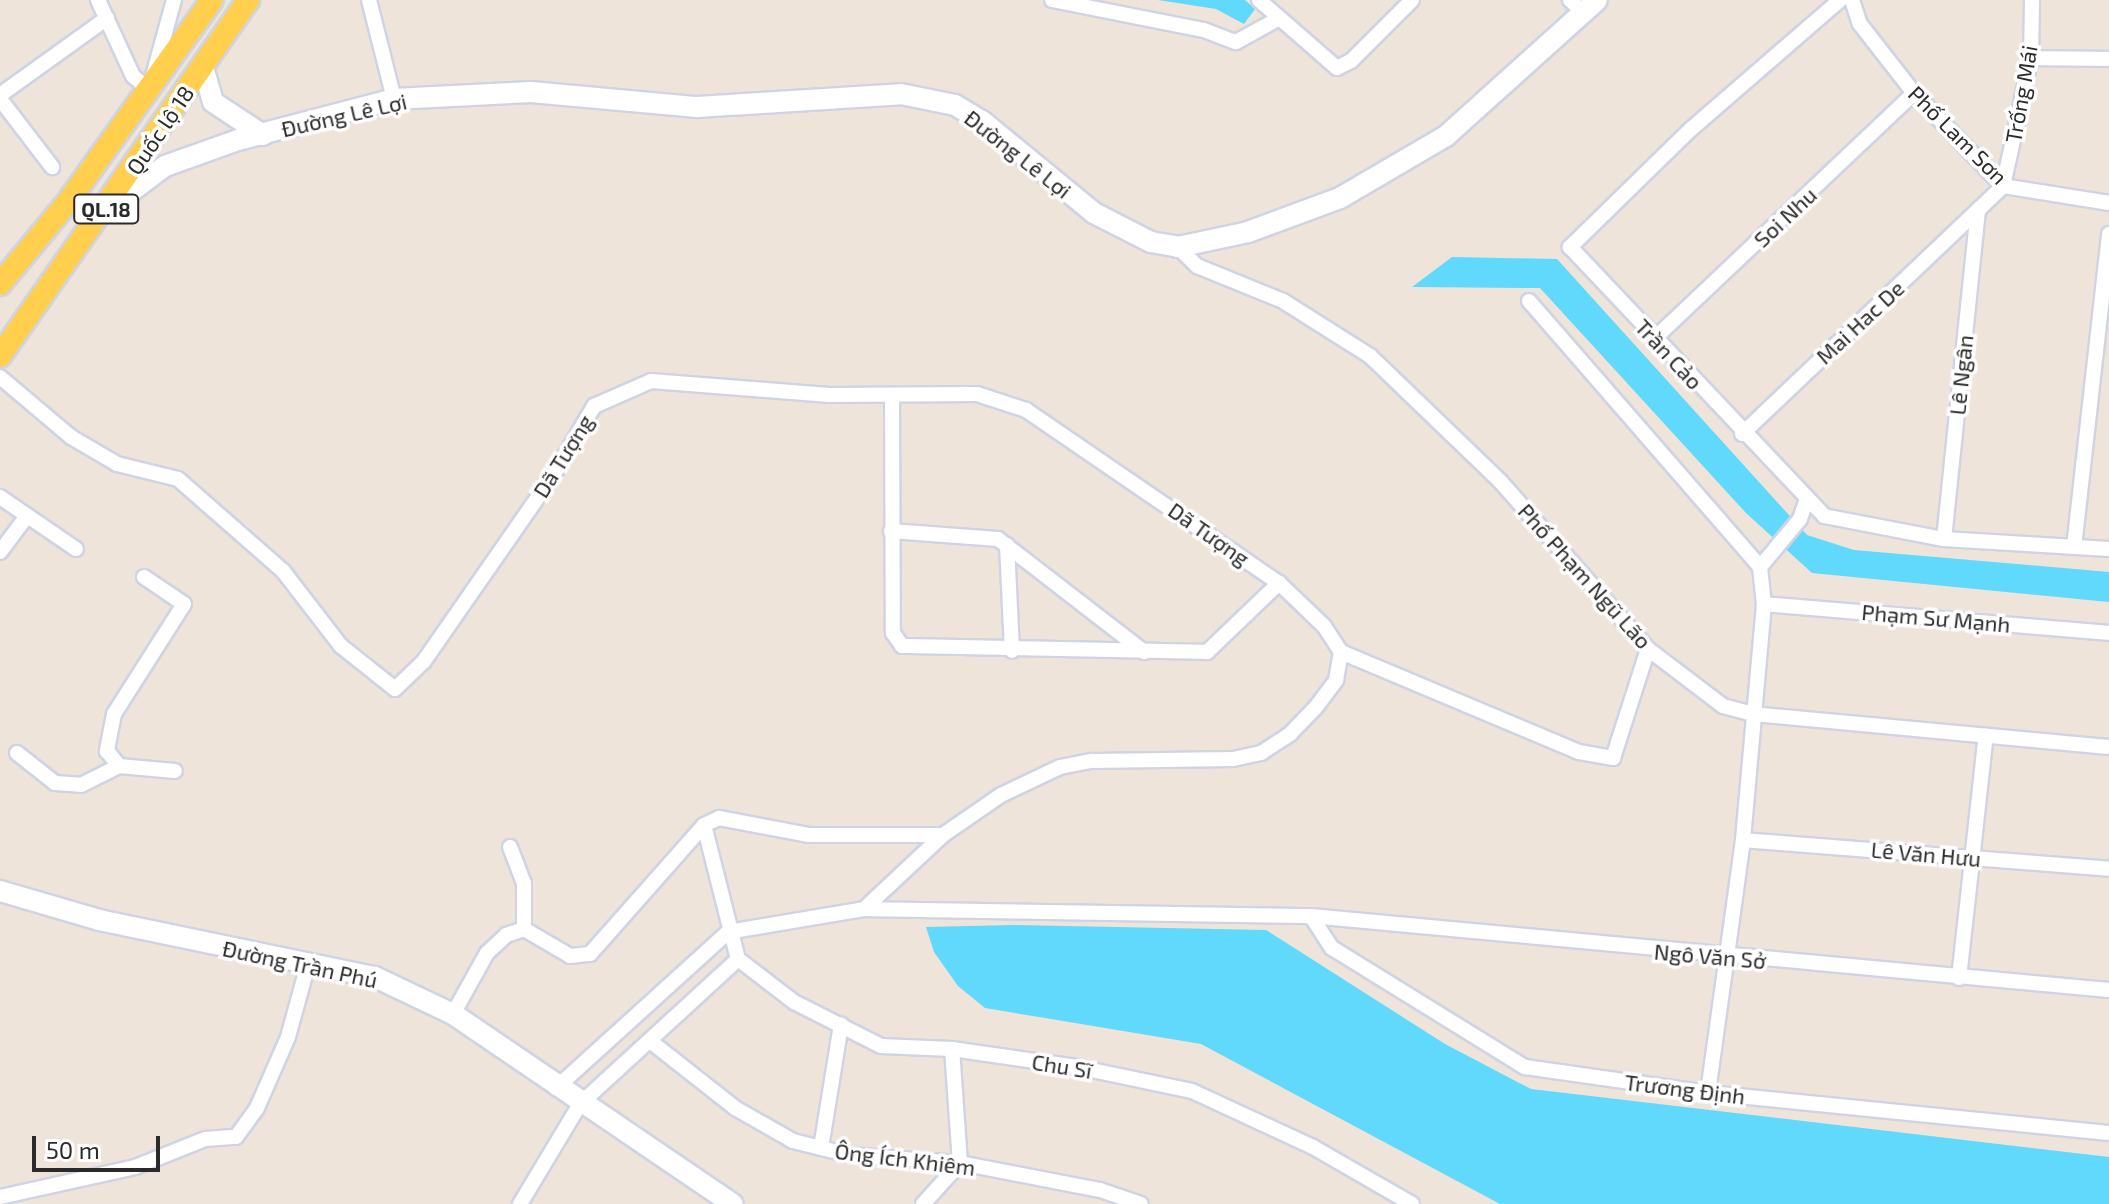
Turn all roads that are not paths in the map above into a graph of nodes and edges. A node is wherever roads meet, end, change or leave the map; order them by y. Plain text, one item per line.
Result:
1 (98, 0) edge
2 (212, 0) edge
3 (248, 0) edge
4 (264, 0) edge
5 (369, 0) edge
6 (1052, 0) edge
7 (1259, 0) edge
8 (1412, 0) edge
9 (1840, 0) edge
10 (1852, 0) edge
11 (2032, 0) edge
12 (1583, 4) edge
13 (187, 9) edge
14 (107, 18) junction
15 (1278, 19) junction
16 (228, 43) junction
17 (2031, 58) junction
18 (2109, 59) edge
19 (205, 63) junction
20 (150, 91) junction
21 (1914, 93) junction
22 (0, 97) edge
23 (394, 99) junction
24 (263, 135) junction
25 (52, 167) dead end
26 (2003, 186) junction
27 (2109, 203) edge
28 (1978, 210) junction
29 (105, 211) junction
30 (2109, 234) edge
31 (1178, 247) junction
32 (0, 284) edge
33 (1529, 301) dead end
34 (1654, 339) junction
35 (0, 356) edge
36 (0, 377) edge
37 (892, 395) junction
38 (1742, 434) junction
39 (0, 497) edge
40 (1807, 499) junction
41 (27, 516) junction
42 (891, 531) junction
43 (1944, 539) junction
44 (1007, 545) junction
45 (2074, 547) junction
46 (76, 549) dead end
47 (2109, 549) edge
48 (0, 552) edge
49 (1764, 562) junction
50 (144, 577) dead end
51 (1279, 583) junction
52 (1764, 604) junction
53 (2109, 633) edge
54 (1648, 649) junction
55 (1012, 651) junction
56 (1144, 652) junction
57 (1341, 652) junction
58 (1753, 714) junction
59 (1986, 735) junction
60 (2109, 747) edge
61 (17, 753) dead end
62 (119, 766) junction
63 (175, 771) dead end
64 (704, 825) junction
65 (943, 835) junction
66 (1743, 840) junction
67 (510, 847) dead end
68 (1973, 858) junction
69 (2109, 869) edge
70 (0, 891) edge
71 (864, 909) junction
72 (1311, 916) junction
73 (524, 929) junction
74 (728, 932) junction
75 (1726, 958) junction
76 (738, 959) junction
77 (309, 961) junction
78 (1959, 978) junction
79 (2109, 990) edge
80 (453, 1014) junction
81 (841, 1025) junction
82 (650, 1041) junction
83 (952, 1049) junction
84 (556, 1088) junction
85 (1708, 1093) junction
86 (580, 1104) junction
87 (2109, 1133) edge
88 (821, 1148) junction
89 (960, 1163) junction
90 (0, 1197) edge
91 (520, 1204) edge
92 (733, 1204) edge
93 (923, 1204) edge
94 (1141, 1204) edge
95 (1412, 1204) edge

1 - 14 street
2 - 13 main road, Quốc lộ 18 / QL.18
3 - 16 main road, Quốc lộ 18 / QL.18
4 - 16 main road, Quốc lộ 18 / QL.18
5 - 23 street
6 - 15 street
7 - 15 street
8 - 15 street
9 - 34 street, Trần Cảo
10 - 21 street, Phố Lam Sơn
11 - 17 street, Trống Mái
12 - 31 street, Đường Lê Lợi
13 - 20 street
13 - 20 main road, Quốc lộ 18 / QL.18
14 - 20 street
14 - 22 street
16 - 19 main road, Quốc lộ 18 / QL.18
17 - 18 street
17 - 26 street, Trống Mái
19 - 24 street, Đường Lê Lợi
19 - 29 main road, Quốc lộ 18 / QL.18
20 - 32 main road, Quốc lộ 18 / QL.18
21 - 26 street, Phố Lam Sơn
21 - 34 street, Soi Nhu
22 - 25 street
23 - 24 street, Đường Lê Lợi
23 - 31 street, Đường Lê Lợi
24 - 29 street, Đường Lê Lợi
26 - 27 street, Phố Lam Sơn
26 - 28 street, Mai Hac De
28 - 38 street, Mai Hac De
28 - 43 street, Lê Ngân
29 - 35 main road, Quốc lộ 18 / QL.18
30 - 45 street
31 - 54 street, Phố Phạm Ngũ Lão
33 - 49 street
34 - 38 street, Trần Cảo
36 - 37 street, Dã Tượng
37 - 42 street
37 - 51 street, Dã Tượng
38 - 40 street, Trần Cảo
39 - 41 street
40 - 43 street, Trần Cảo
40 - 49 street
41 - 46 street
41 - 48 street
42 - 44 street
42 - 55 street
43 - 45 street, Trần Cảo
44 - 55 street
44 - 56 street
45 - 47 street, Trần Cảo
49 - 52 street
50 - 62 street
51 - 56 street
51 - 57 street, Dã Tượng
52 - 53 street, Phạm Sư Mạnh
52 - 58 street
54 - 57 street
54 - 58 street, Phố Phạm Ngũ Lão
55 - 56 street
57 - 65 street
58 - 59 street, Phố Phạm Ngũ Lão
58 - 66 street
59 - 60 street, Phố Phạm Ngũ Lão
59 - 68 street
61 - 62 street
62 - 63 street
64 - 65 street
64 - 73 street
64 - 74 street, Chu Sĩ
65 - 71 street
66 - 68 street, Lê Văn Hưu
66 - 75 street
67 - 73 street
68 - 69 street, Lê Văn Hưu
68 - 78 street
70 - 77 street, Đường Trần Phú
71 - 72 street, Ngô Văn Sở
71 - 74 street
72 - 75 street, Ngô Văn Sở
72 - 85 street, Trương Định
73 - 80 street
74 - 76 street, Chu Sĩ
74 - 84 street
75 - 78 street, Ngô Văn Sở
75 - 85 street
76 - 81 street, Chu Sĩ
76 - 82 street
77 - 80 street, Đường Trần Phú
77 - 90 street
78 - 79 street, Ngô Văn Sở
80 - 84 street, Đường Trần Phú
81 - 83 street, Chu Sĩ
81 - 88 street
82 - 86 street
82 - 88 street, Ông Ích Khiêm
83 - 89 street
83 - 95 street, Chu Sĩ
84 - 86 street, Đường Trần Phú
85 - 87 street, Trương Định
86 - 91 street
86 - 92 street, Đường Trần Phú
88 - 89 street, Ông Ích Khiêm
89 - 93 street
89 - 94 street, Ông Ích Khiêm

